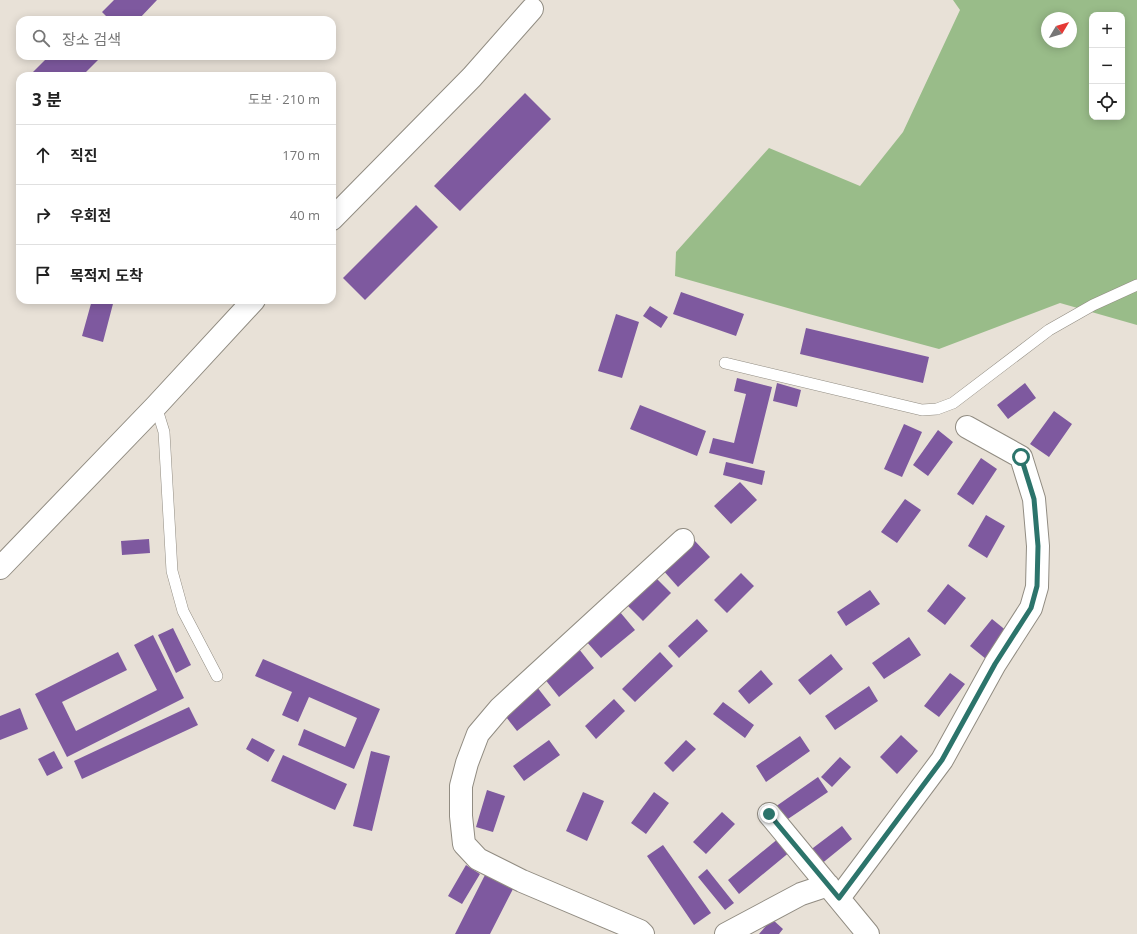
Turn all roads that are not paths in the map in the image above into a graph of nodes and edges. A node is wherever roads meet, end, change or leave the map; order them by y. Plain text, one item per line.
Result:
1 (532, 9) dead end
2 (336, 215) edge
3 (1137, 286) edge
4 (250, 304) edge
5 (725, 363) dead end
6 (156, 406) junction
7 (967, 427) dead end
8 (684, 540) dead end
9 (0, 568) edge
10 (217, 676) dead end
11 (769, 814) dead end
12 (834, 891) junction
13 (643, 934) edge
14 (726, 934) edge
15 (868, 934) edge

1 - 2 street
3 - 5 lane
4 - 6 street
6 - 9 street
6 - 10 lane
7 - 12 street
8 - 13 street
11 - 12 street
12 - 14 street
12 - 15 street

